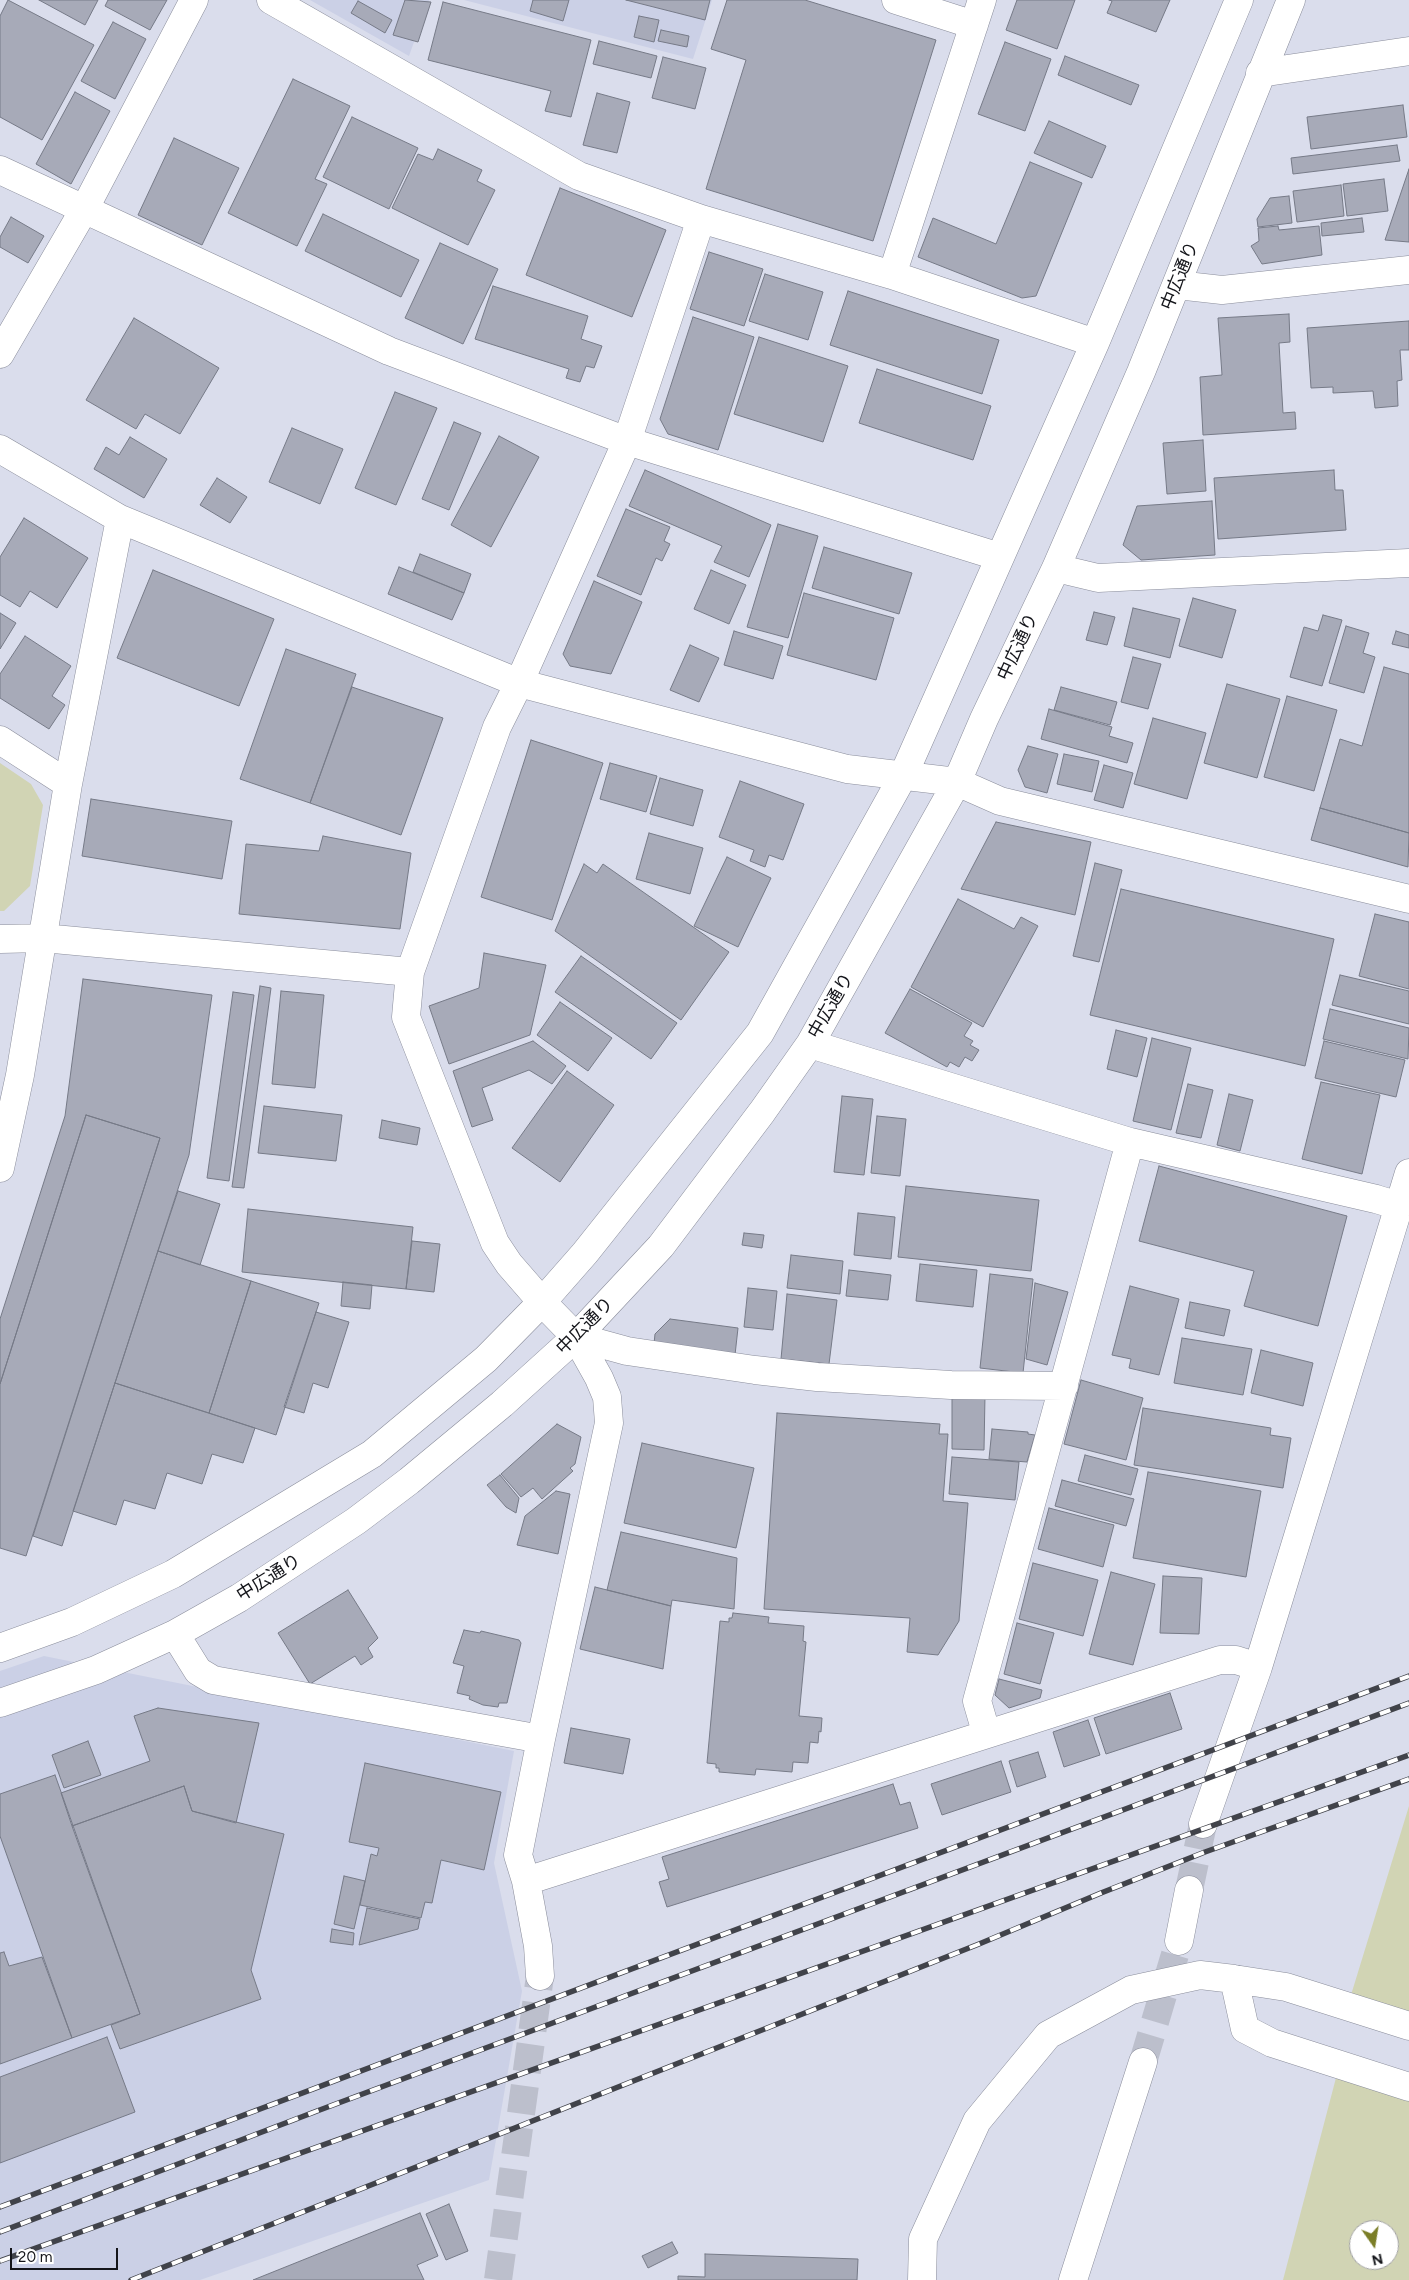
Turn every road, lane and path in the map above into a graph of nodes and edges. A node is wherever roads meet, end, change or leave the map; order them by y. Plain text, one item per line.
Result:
1 (194, 0) edge
2 (271, 0) edge
3 (896, 0) edge
4 (1239, 0) edge
5 (1291, 0) edge
6 (978, 13) edge
7 (1409, 51) edge
8 (1260, 73) junction
9 (0, 170) edge
10 (84, 208) junction
11 (701, 219) junction
12 (1409, 270) edge
13 (892, 275) junction
14 (1177, 285) junction
15 (1095, 343) junction
16 (0, 354) edge
17 (627, 441) junction
18 (0, 449) edge
19 (120, 519) junction
20 (1000, 557) junction
21 (1409, 564) edge
22 (1056, 568) junction
23 (520, 684) junction
24 (0, 740) edge
25 (903, 776) junction
26 (957, 782) junction
27 (68, 784) junction
28 (1409, 899) edge
29 (43, 938) junction
30 (0, 939) edge
31 (410, 972) junction
32 (810, 1044) junction
33 (1130, 1142) junction
34 (0, 1168) edge
35 (1409, 1173) edge
36 (1399, 1206) junction
37 (542, 1302) junction
38 (576, 1336) junction
39 (1064, 1386) junction
40 (174, 1634) junction
41 (0, 1648) edge
42 (1258, 1667) junction
43 (0, 1703) edge
44 (986, 1732) junction
45 (541, 1740) junction
46 (1203, 1824) tunnel mouth
47 (526, 1881) junction
48 (1189, 1890) tunnel mouth
49 (1179, 1941) tunnel mouth
50 (540, 1976) tunnel mouth
51 (1234, 1978) junction
52 (1409, 2026) edge
53 (1142, 2062) tunnel mouth
54 (1409, 2087) edge
55 (922, 2280) edge
56 (1073, 2280) edge

1 - 10 street
2 - 11 street
3 - 6 street
4 - 15 street
5 - 8 street, 中広通り
6 - 13 street
7 - 8 street
8 - 14 street, 中広通り
9 - 10 street
10 - 16 street
10 - 17 street
11 - 13 street
11 - 17 street
12 - 14 street
13 - 15 street
14 - 22 street, 中広通り
15 - 20 street
17 - 20 street
17 - 23 street
18 - 19 street
19 - 23 street
19 - 27 street
20 - 25 street
21 - 22 street
22 - 26 street, 中広通り
23 - 25 street
23 - 31 street
24 - 27 street
25 - 26 street
25 - 37 street
26 - 28 street
26 - 32 street, 中広通り
27 - 29 street
29 - 30 street
29 - 31 street
29 - 34 street
31 - 37 street
32 - 33 street
32 - 38 street, 中広通り
33 - 36 street
33 - 39 street
35 - 36 street
36 - 42 street
37 - 38 street
37 - 41 street
38 - 39 street
38 - 40 street, 中広通り
38 - 45 street
39 - 44 street
40 - 43 street, 中広通り
40 - 45 street
42 - 44 street
42 - 46 street
44 - 47 street
45 - 47 street
47 - 50 street
48 - 49 street
51 - 52 street
51 - 54 street
51 - 55 street
53 - 56 street

